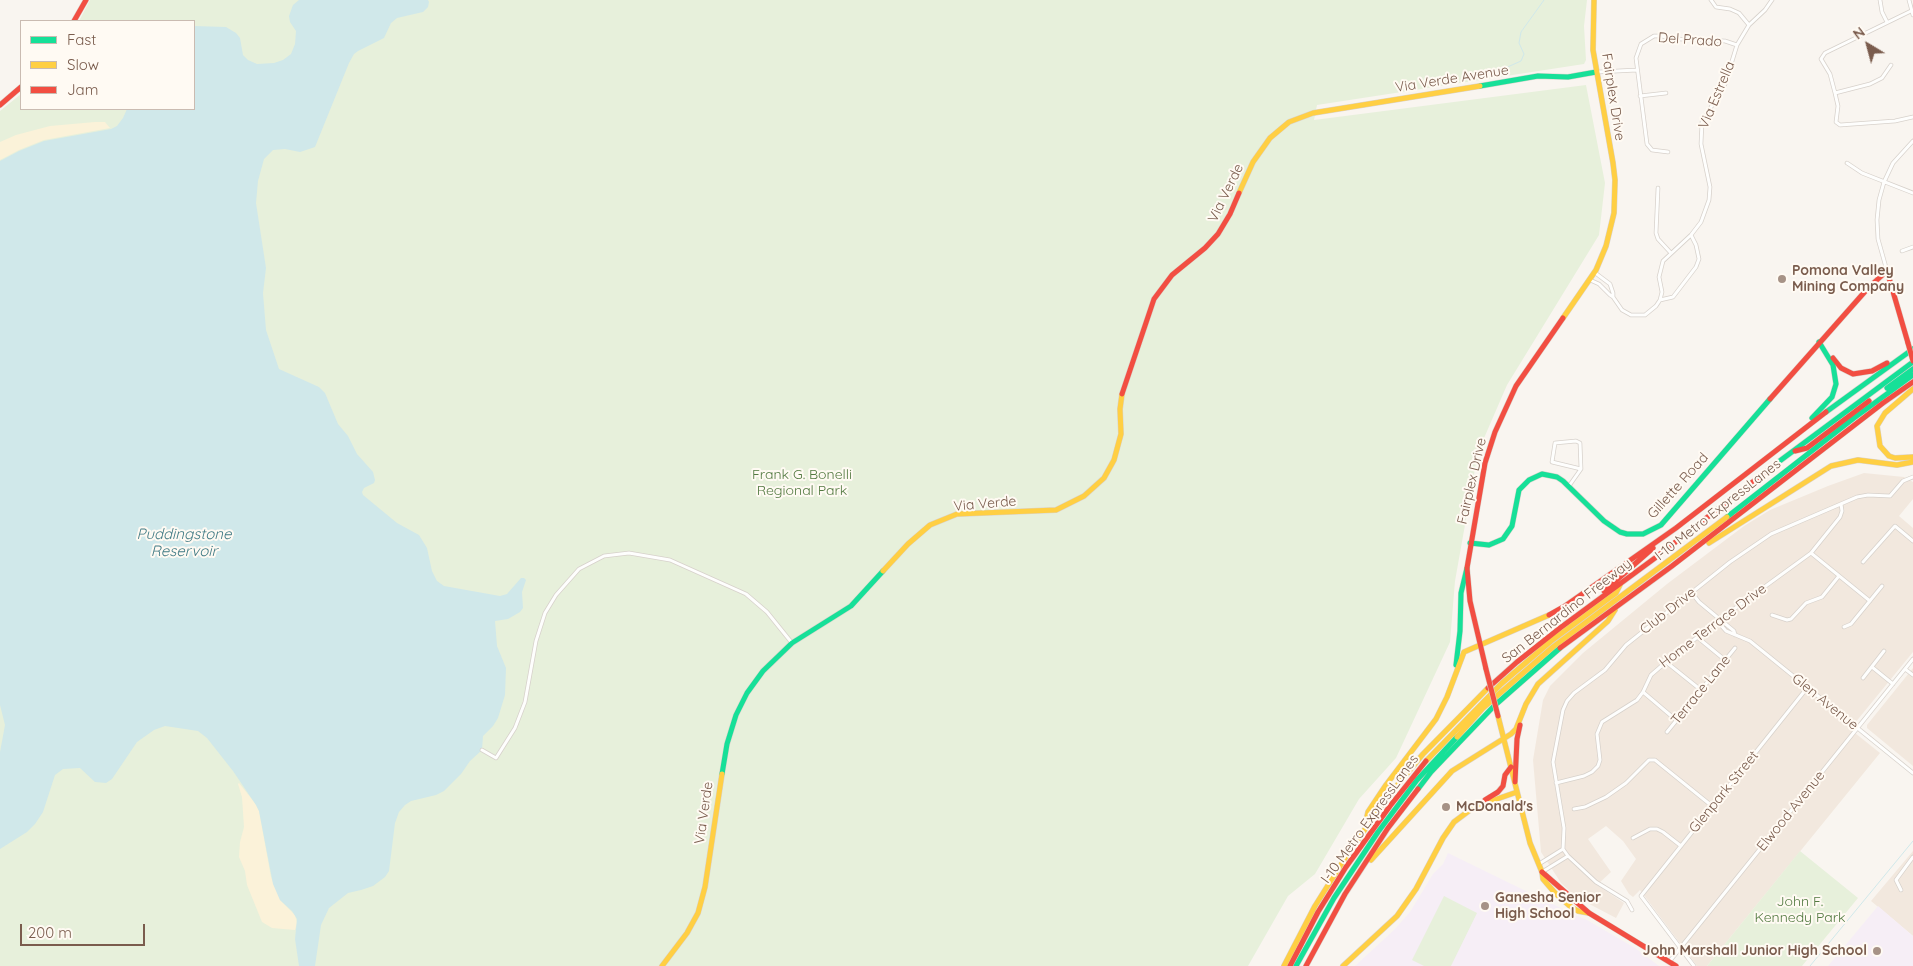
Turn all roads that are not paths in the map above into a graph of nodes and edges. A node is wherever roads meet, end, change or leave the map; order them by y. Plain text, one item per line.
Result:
1 (86, 0) edge
2 (1594, 0) edge
3 (1711, 0) edge
4 (1772, 0) edge
5 (1880, 0) edge
6 (1909, 0) edge
7 (1912, 13) edge
8 (75, 20) edge
9 (1887, 22) junction
10 (1749, 25) junction
11 (1737, 46) junction
12 (1891, 65) dead end
13 (1637, 70) junction
14 (1596, 72) junction
15 (20, 88) edge
16 (1666, 93) dead end
17 (1835, 93) junction
18 (1640, 96) junction
19 (0, 104) edge
20 (1312, 113) joint
21 (1913, 117) edge
22 (1913, 141) edge
23 (1668, 152) dead end
24 (1847, 163) dead end
25 (1884, 182) junction
26 (1658, 188) dead end
27 (1913, 194) edge
28 (1691, 235) junction
29 (1913, 247) edge
30 (1902, 251) dead end
31 (1670, 252) junction
32 (1887, 271) junction
33 (1594, 272) junction
34 (1590, 279) junction
35 (1609, 283) junction
36 (1604, 288) junction
37 (1613, 297) junction
38 (1660, 300) junction
39 (1819, 342) junction
40 (1913, 349) edge
41 (1913, 362) edge
42 (1913, 369) edge
43 (1913, 374) edge
44 (1913, 382) edge
45 (1913, 390) edge
46 (1792, 439) junction
47 (1792, 452) junction
48 (1913, 458) edge
49 (1580, 469) junction
50 (1913, 477) edge
51 (1569, 486) junction
52 (1841, 504) junction
53 (1676, 528) junction
54 (1913, 541) edge
55 (1470, 543) junction
56 (1811, 553) junction
57 (1862, 562) dead end
58 (1672, 566) junction
59 (1467, 568) junction
60 (1839, 576) junction
61 (1622, 582) junction
62 (1882, 586) dead end
63 (1692, 593) junction
64 (1870, 600) junction
65 (1618, 605) junction
66 (1772, 615) dead end
67 (1572, 619) junction
68 (1719, 620) junction
69 (1844, 627) dead end
70 (1697, 637) junction
71 (792, 643) junction
72 (1480, 645) junction
73 (1735, 648) dead end
74 (1884, 652) dead end
75 (1913, 659) edge
76 (1725, 660) junction
77 (1666, 662) junction
78 (1872, 667) junction
79 (1905, 668) junction
80 (1913, 675) edge
81 (1863, 678) dead end
82 (1452, 684) junction
83 (1893, 684) junction
84 (1808, 688) junction
85 (1701, 690) junction
86 (1643, 692) junction
87 (1520, 718) junction
88 (1676, 720) junction
89 (1858, 728) junction
90 (1667, 732) dead end
91 (1504, 738) junction
92 (482, 750) dead end
93 (1511, 767) junction
94 (1913, 773) edge
95 (1515, 782) junction
96 (1556, 783) junction
97 (1517, 792) junction
98 (1484, 802) junction
99 (1712, 806) junction
100 (1574, 809) dead end
101 (1365, 828) junction
102 (1633, 838) dead end
103 (1681, 846) junction
104 (1563, 849) junction
105 (1568, 856) junction
106 (1913, 857) edge
107 (1539, 865) junction
108 (1361, 870) junction
109 (1542, 872) junction
110 (1901, 890) dead end
111 (1632, 910) dead end
112 (1680, 948) junction
113 (1669, 964) edge
114 (662, 966) edge
115 (1284, 966) edge
116 (1290, 966) edge
117 (1296, 966) edge
118 (1306, 966) edge
119 (1342, 966) edge
120 (1676, 966) edge
121 (1694, 966) edge

1 - 8 main road
2 - 14 main road, Fairplex Drive
3 - 10 street
4 - 10 street, Via Estrella
5 - 9 street
6 - 7 street
7 - 9 street
9 - 17 street
10 - 11 street, Via Estrella
11 - 13 street, Del Prado
11 - 28 street, Via Estrella
12 - 17 street
13 - 14 street
13 - 18 street, Del Prado
14 - 20 main road, Via Verde Avenue
14 - 33 main road, Fairplex Drive
15 - 19 main road
16 - 18 street
17 - 21 street
18 - 23 street, Del Prado
20 - 71 main road, Via Verde
22 - 25 street
24 - 25 street
25 - 27 street
25 - 32 street
26 - 31 street
28 - 31 street, Via Estrella
28 - 38 street
29 - 30 street
31 - 38 street, Via Estrella
32 - 39 main road, Gillette Road
32 - 41 main road, bridge
33 - 34 main road, Fairplex Drive
33 - 35 street
34 - 36 street
34 - 55 main road, Fairplex Drive
35 - 36 street
35 - 37 street
36 - 37 street
37 - 38 street
39 - 40 main road
39 - 46 main road
39 - 51 main road, Gillette Road
40 - 46 main road
41 - 47 main road, San Bernardino Freeway
42 - 47 main road, I-10 Metro ExpressLanes
43 - 117 main road, I-10 Metro ExpressLanes
44 - 58 main road, San Bernardino Freeway
45 - 48 main road
46 - 53 main road
47 - 61 main road, San Bernardino Freeway
48 - 58 main road
49 - 49 street
49 - 51 street
50 - 52 street, Club Drive
51 - 55 main road, Gillette Road
52 - 56 street, Home Terrace Drive
52 - 63 street, Club Drive
53 - 67 main road
53 - 72 main road
54 - 57 street
55 - 59 main road, Fairplex Drive
56 - 60 street
56 - 68 street, Home Terrace Drive
58 - 65 main road, San Bernardino Freeway
59 - 72 main road, Fairplex Drive
59 - 82 main road
60 - 64 street
60 - 66 street
61 - 67 main road, San Bernardino Freeway
61 - 116 main road, I-10 Metro ExpressLanes
62 - 64 street
63 - 68 street, Glen Avenue
63 - 96 street, Club Drive
64 - 69 street
65 - 87 main road
65 - 108 main road, San Bernardino Freeway
67 - 101 main road, San Bernardino Freeway
68 - 70 street, Home Terrace Drive
68 - 84 street, Glen Avenue
70 - 76 street
70 - 77 street, Home Terrace Drive
71 - 92 street
71 - 114 main road, Via Verde
72 - 82 main road
72 - 91 main road, Fairplex Drive, bridge
73 - 76 street, Terrace Lane
74 - 78 street
75 - 79 street, Elwood Avenue
76 - 85 street, Terrace Lane
77 - 85 street
77 - 86 street, Home Terrace Drive
78 - 81 street
78 - 83 street
79 - 80 street
79 - 83 street, Elwood Avenue
82 - 101 main road
83 - 89 street, Elwood Avenue
84 - 89 street, Glen Avenue
84 - 99 street, Glenpark Street
85 - 88 street, Terrace Lane
86 - 88 street
86 - 96 street, Home Terrace Drive
87 - 91 main road
87 - 95 main road
88 - 90 street, Terrace Lane
89 - 94 street, Glen Avenue
89 - 112 street, Elwood Avenue
91 - 93 main road, Fairplex Drive
91 - 108 main road
93 - 95 main road, Fairplex Drive
93 - 98 main road
95 - 97 main road, Fairplex Drive
96 - 104 street, Club Drive
97 - 98 main road
97 - 107 main road, Fairplex Drive
98 - 119 main road
99 - 100 street
99 - 103 street, Glenpark Street
101 - 115 main road, San Bernardino Freeway
102 - 103 street
103 - 112 street, Glenpark Street
104 - 105 street
104 - 107 street
105 - 109 street
105 - 111 street
106 - 110 street
107 - 109 main road, Fairplex Drive
108 - 118 main road, San Bernardino Freeway
109 - 113 main road, Fairplex Drive
112 - 113 street, Elwood Avenue
112 - 121 street
113 - 120 main road, Fairplex Drive

